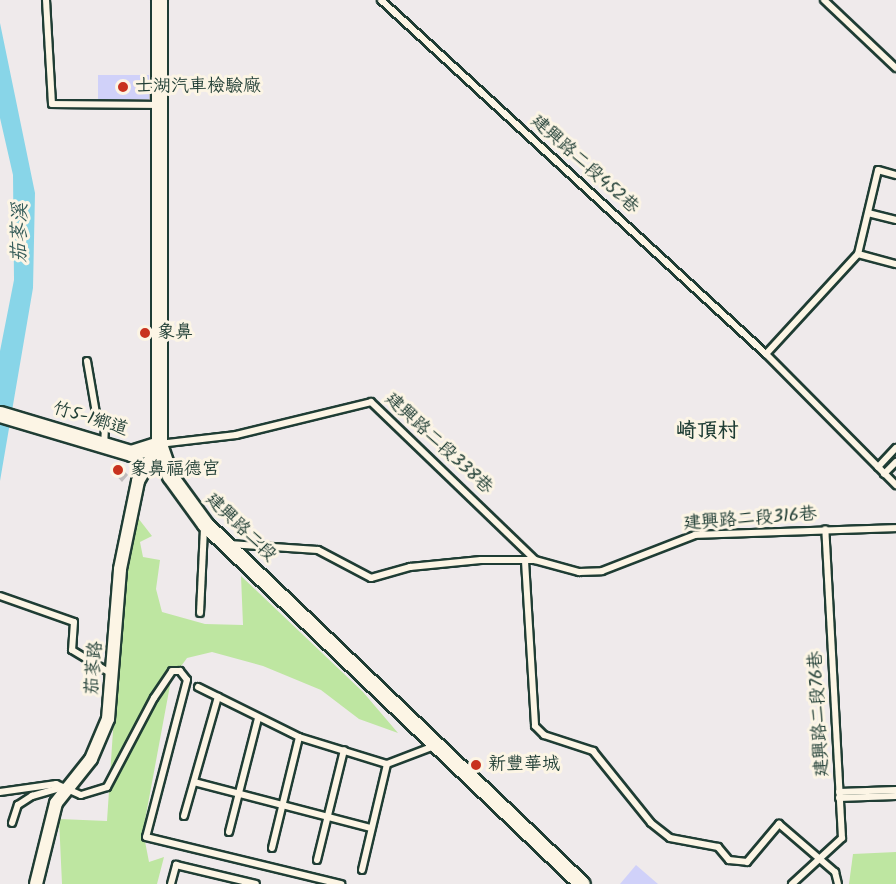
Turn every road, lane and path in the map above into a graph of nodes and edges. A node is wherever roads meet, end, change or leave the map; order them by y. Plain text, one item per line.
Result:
1 (46, 0) edge
2 (159, 0) edge
3 (381, 0) edge
4 (824, 0) edge
5 (896, 68) edge
6 (159, 105) junction
7 (896, 175) edge
8 (868, 213) junction
9 (896, 220) edge
10 (858, 254) junction
11 (896, 264) edge
12 (766, 354) junction
13 (87, 361) dead end
14 (5, 415) edge
15 (159, 444) junction
16 (104, 445) junction
17 (896, 448) edge
18 (896, 462) edge
19 (878, 467) junction
20 (884, 474) junction
21 (896, 485) edge
22 (205, 524) junction
23 (896, 528) edge
24 (825, 529) junction
25 (229, 544) junction
26 (535, 560) junction
27 (525, 561) junction
28 (0, 596) edge
29 (200, 613) dead end
30 (113, 675) junction
31 (198, 687) dead end
32 (218, 697) junction
33 (258, 718) junction
34 (299, 736) junction
35 (440, 744) junction
36 (344, 750) junction
37 (387, 764) junction
38 (194, 783) junction
39 (67, 786) junction
40 (896, 790) edge
41 (0, 792) edge
42 (239, 794) junction
43 (839, 795) junction
44 (896, 796) edge
45 (284, 806) junction
46 (184, 816) dead end
47 (328, 817) junction
48 (12, 823) dead end
49 (370, 828) junction
50 (229, 832) dead end
51 (272, 848) dead end
52 (317, 860) dead end
53 (822, 860) junction
54 (362, 870) dead end
55 (36, 884) edge
56 (171, 884) edge
57 (256, 884) edge
58 (341, 884) edge
59 (582, 884) edge
60 (792, 884) edge
61 (838, 884) edge

1 - 6 lane
2 - 6 street, 建興路二段
3 - 12 lane, 建興路二段452巷
4 - 5 lane
6 - 15 street, 建興路二段
7 - 8 lane
8 - 9 lane
8 - 10 lane
10 - 11 lane
10 - 12 lane
12 - 19 lane, 建興路二段452巷
13 - 16 lane
14 - 16 street, 竹5-1鄉道
15 - 16 street, 竹5-1鄉道
15 - 22 street, 建興路二段
15 - 26 lane, 建興路二段338巷
15 - 30 street, 茄苳路
17 - 19 lane
18 - 20 lane
19 - 20 lane, 建興路二段452巷
20 - 21 lane, 建興路二段452巷
22 - 25 street, 建興路二段
22 - 29 lane
23 - 24 lane, 建興路二段316巷
24 - 26 lane, 建興路二段316巷
24 - 43 lane, 建興路二段76巷
25 - 27 lane, 建興路二段316巷
25 - 35 street, 建興路二段
26 - 27 lane, 建興路二段316巷
27 - 53 lane
28 - 30 lane
30 - 39 street, 茄苳路
31 - 32 lane
32 - 33 lane
32 - 38 lane
33 - 34 lane
33 - 42 lane
34 - 36 lane
34 - 45 lane
35 - 37 lane
35 - 59 street, 建興路二段
36 - 37 lane
36 - 47 lane
37 - 49 lane
38 - 42 lane
38 - 46 lane
39 - 41 lane
39 - 48 lane
39 - 55 street, 茄苳路
39 - 58 lane
40 - 43 lane
42 - 45 lane
42 - 50 lane
43 - 44 lane
43 - 53 lane, 建興路二段76巷
45 - 47 lane
45 - 51 lane
47 - 49 lane
47 - 52 lane
49 - 54 lane
53 - 60 lane, 建興路二段76巷
53 - 61 lane
56 - 57 lane

